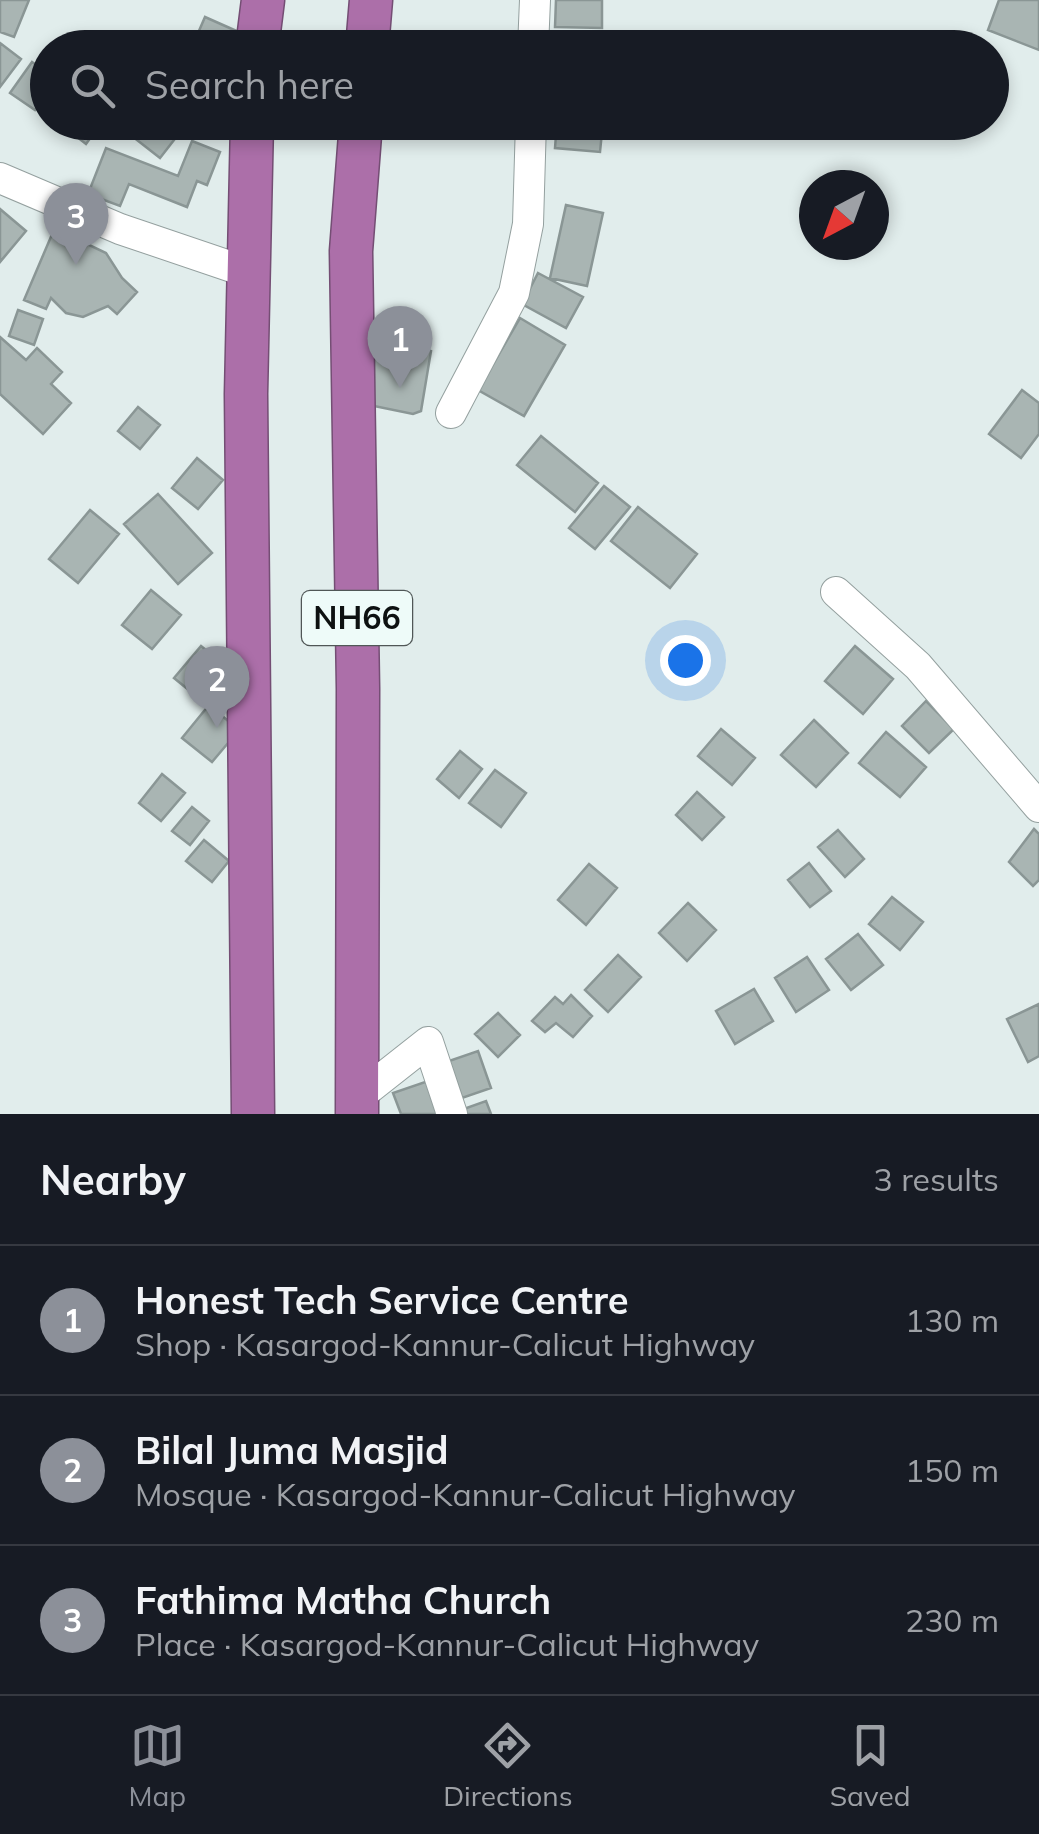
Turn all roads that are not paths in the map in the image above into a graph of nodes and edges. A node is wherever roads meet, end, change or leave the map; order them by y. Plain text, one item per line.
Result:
1 (263, 0) edge
2 (371, 0) edge
3 (535, 0) edge
4 (260, 30) edge
5 (368, 30) edge
6 (534, 30) edge
7 (252, 140) edge
8 (360, 140) edge
9 (530, 140) edge
10 (0, 178) edge
11 (250, 274) junction
12 (451, 413) dead end
13 (836, 592) dead end
14 (1039, 807) edge
15 (356, 1106) edge
16 (253, 1114) edge
17 (452, 1114) edge

1 - 4 highway
2 - 5 highway
3 - 6 street
7 - 11 highway
8 - 15 highway, NH66
9 - 12 street
10 - 11 street
11 - 16 highway
13 - 14 street
15 - 17 street

